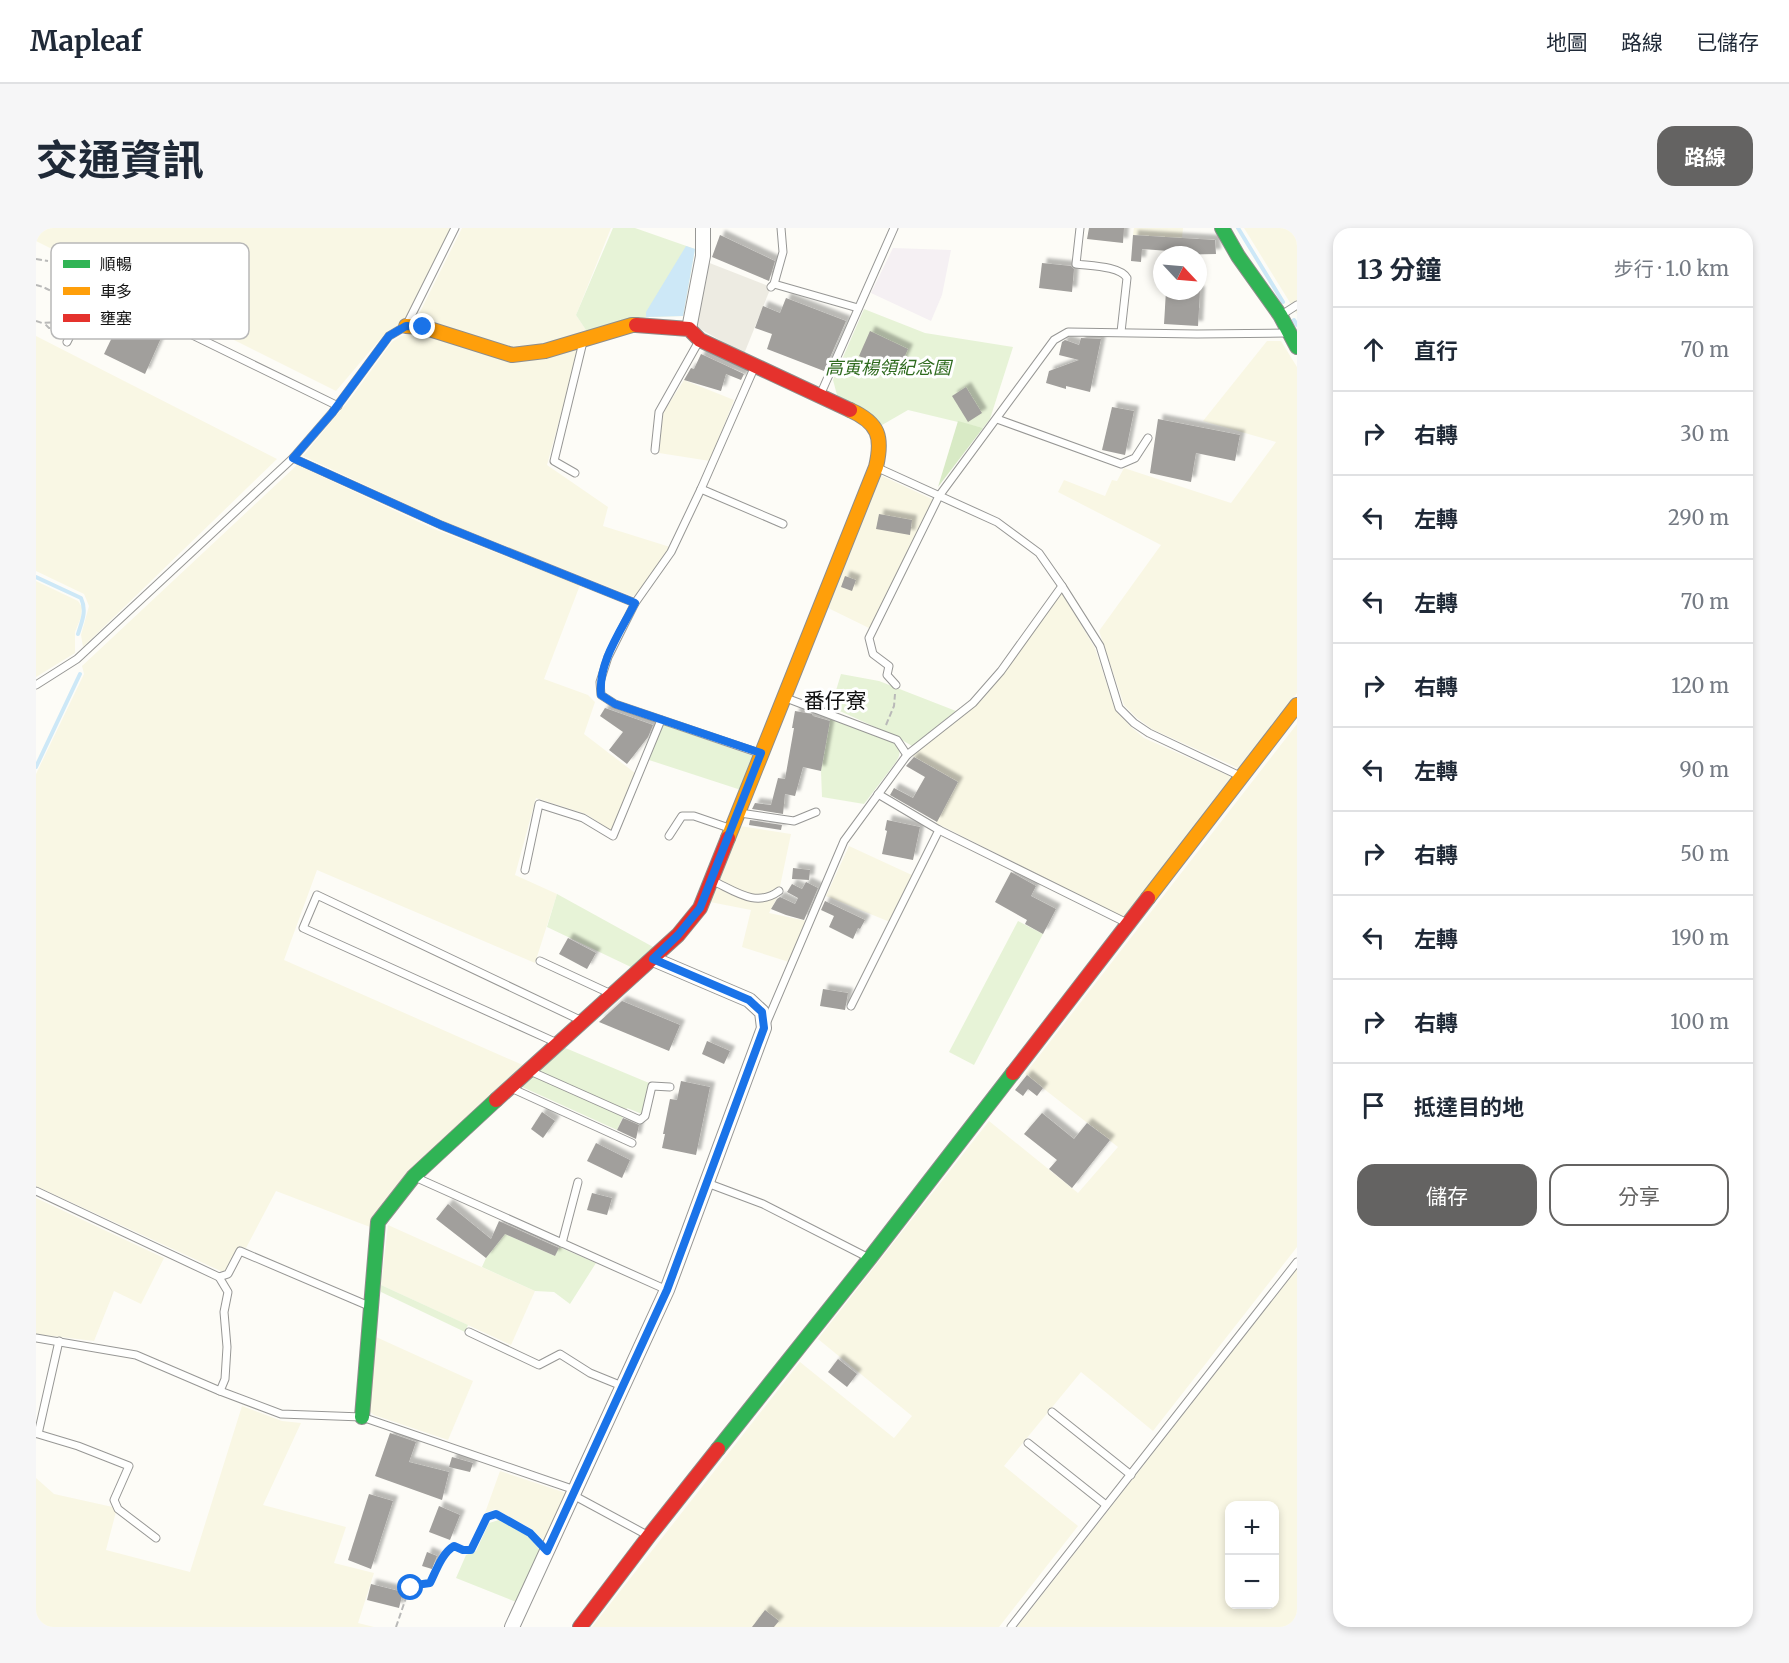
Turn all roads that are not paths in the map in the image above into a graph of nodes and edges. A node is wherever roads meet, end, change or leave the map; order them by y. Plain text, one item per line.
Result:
1 (455, 228) edge
2 (703, 228) edge
3 (781, 228) edge
4 (894, 228) edge
5 (1080, 228) edge
6 (1222, 228) edge
7 (1297, 305) edge
8 (858, 308) junction
9 (1280, 315) junction
10 (406, 326) junction
11 (690, 329) junction
12 (1121, 332) junction
13 (1289, 333) junction
14 (68, 339) edge
15 (201, 339) edge
16 (584, 339) junction
17 (700, 340) junction
18 (67, 342) dead end
19 (1297, 347) edge
20 (755, 366) junction
21 (820, 395) junction
22 (338, 406) junction
23 (997, 419) junction
24 (1148, 438) dead end
25 (655, 450) dead end
26 (293, 458) junction
27 (876, 467) junction
28 (575, 473) dead end
29 (701, 489) junction
30 (939, 496) junction
31 (783, 524) dead end
32 (1062, 586) junction
33 (635, 603) junction
34 (36, 685) edge
35 (896, 685) road end
36 (784, 697) junction
37 (1297, 705) edge
38 (661, 720) junction
39 (761, 753) junction
40 (907, 755) junction
41 (1242, 777) junction
42 (878, 794) junction
43 (816, 812) dead end
44 (738, 813) junction
45 (731, 829) junction
46 (939, 830) junction
47 (669, 836) dead end
48 (525, 870) dead end
49 (711, 880) junction
50 (779, 891) dead end
51 (1127, 924) junction
52 (653, 959) junction
53 (540, 961) dead end
54 (611, 994) junction
55 (851, 1006) dead end
56 (582, 1020) junction
57 (764, 1028) junction
58 (557, 1043) junction
59 (527, 1070) junction
60 (509, 1087) junction
61 (670, 1087) dead end
62 (632, 1143) dead end
63 (414, 1176) junction
64 (578, 1182) dead end
65 (707, 1183) junction
66 (36, 1191) edge
67 (562, 1243) junction
68 (870, 1258) junction
69 (1297, 1263) edge
70 (219, 1277) junction
71 (667, 1290) junction
72 (371, 1307) junction
73 (469, 1332) dead end
74 (36, 1338) edge
75 (59, 1341) junction
76 (622, 1386) junction
77 (220, 1391) junction
78 (1052, 1412) dead end
79 (362, 1417) junction
80 (1028, 1443) dead end
81 (1131, 1475) junction
82 (574, 1492) junction
83 (1106, 1505) junction
84 (649, 1536) junction
85 (156, 1538) dead end
86 (512, 1627) edge
87 (580, 1627) edge
88 (1011, 1627) edge

1 - 10 lane
2 - 11 street
3 - 8 lane
4 - 8 lane
5 - 12 lane
6 - 9 street
7 - 9 lane
8 - 21 lane
9 - 13 street
10 - 16 street
10 - 22 lane
11 - 16 street
11 - 17 street
12 - 13 lane
12 - 23 lane
13 - 19 street
14 - 18 lane
15 - 22 lane
16 - 28 lane
17 - 20 street
17 - 25 lane
20 - 21 street
20 - 29 lane
21 - 27 street
22 - 26 lane
23 - 24 lane
23 - 30 lane
26 - 33 lane
26 - 34 lane
27 - 30 lane
27 - 36 street
29 - 31 lane
29 - 33 lane
30 - 32 lane
30 - 35 lane
32 - 40 lane
32 - 41 lane
33 - 38 lane
36 - 39 street
36 - 40 lane
37 - 41 street
38 - 39 lane
38 - 48 lane
39 - 44 street
40 - 42 lane
41 - 51 street
42 - 46 lane
42 - 57 lane
43 - 44 lane
44 - 45 street
45 - 47 lane
45 - 49 street
46 - 51 lane
46 - 55 lane
49 - 50 lane
49 - 52 street
51 - 68 street
52 - 54 street
52 - 57 street
53 - 54 lane
54 - 56 street
56 - 58 street
56 - 58 lane
57 - 65 street
58 - 59 street
59 - 60 street
59 - 61 lane
60 - 62 lane
60 - 63 street
63 - 67 lane
63 - 72 street
64 - 67 lane
65 - 68 lane
65 - 71 street
66 - 70 lane
67 - 71 lane
68 - 84 street
69 - 81 lane
70 - 72 lane
70 - 77 lane
71 - 76 street
72 - 79 street
73 - 76 lane
74 - 75 lane
75 - 77 lane
75 - 85 lane
76 - 82 street
77 - 79 lane
78 - 81 lane
79 - 82 lane
80 - 83 lane
81 - 83 lane
82 - 84 lane
82 - 86 street
83 - 88 lane
84 - 87 street

